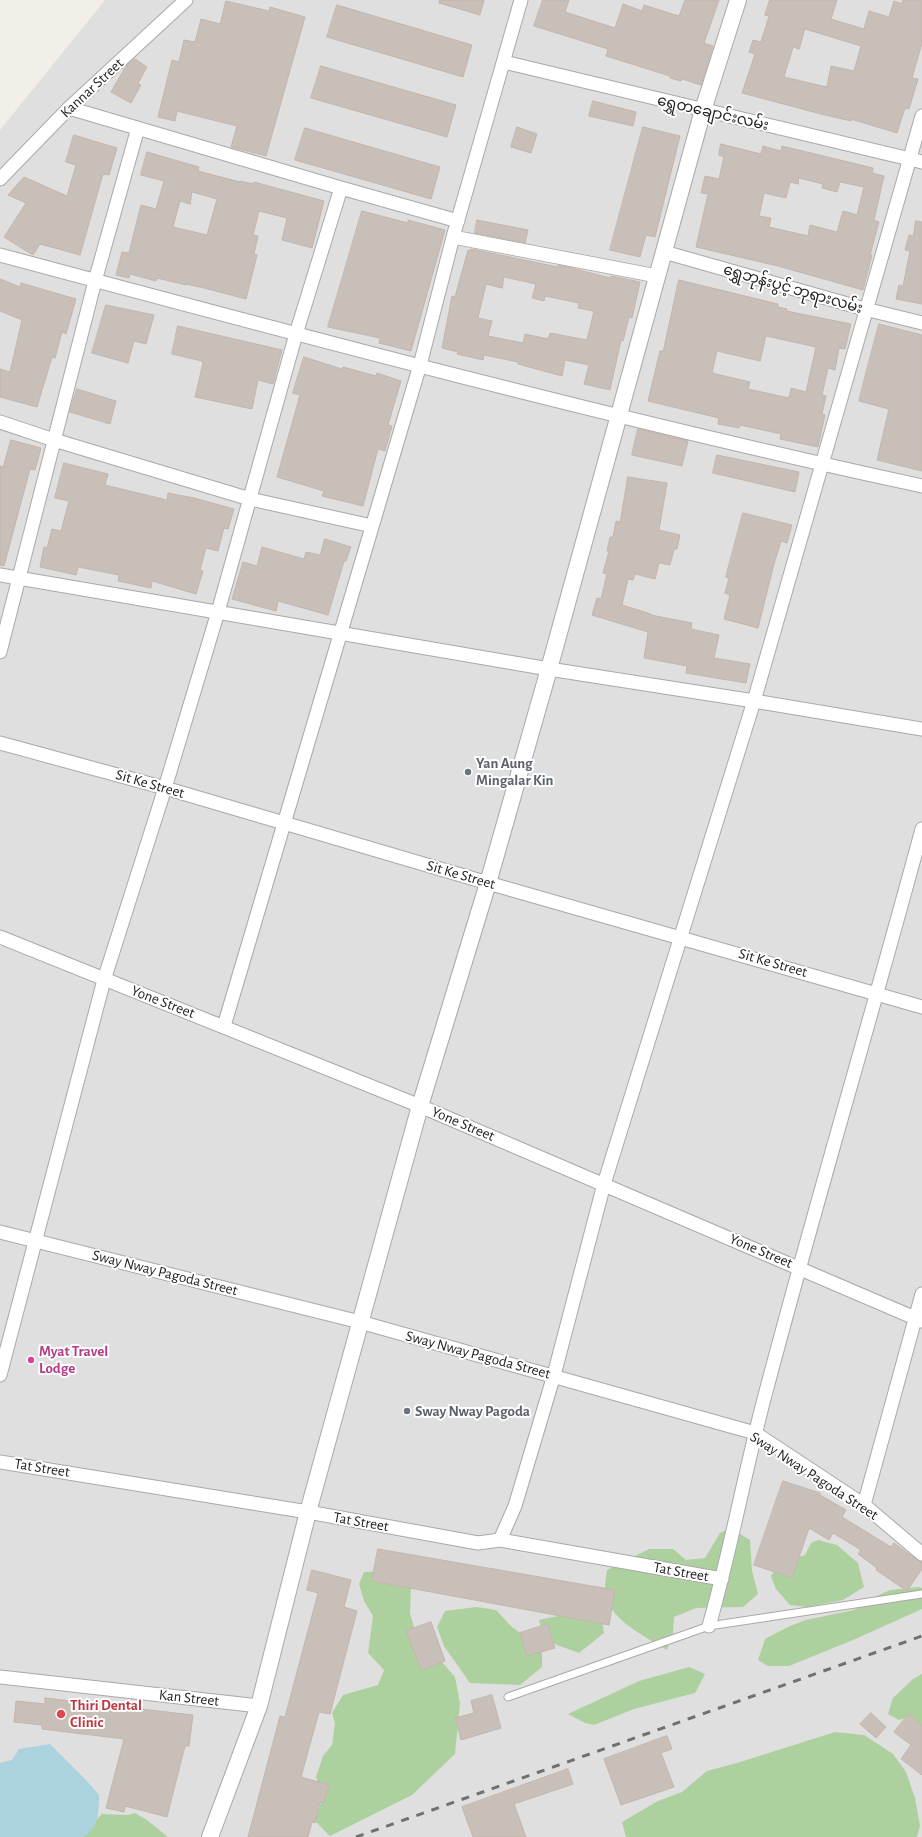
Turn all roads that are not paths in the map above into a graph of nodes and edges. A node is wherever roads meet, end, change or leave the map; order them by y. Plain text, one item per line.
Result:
1 (186, 0) edge
2 (520, 0) edge
3 (738, 0) edge
4 (504, 62) junction
5 (69, 108) junction
6 (703, 110) junction
7 (922, 116) edge
8 (138, 128) junction
9 (916, 161) edge
10 (0, 179) edge
11 (341, 188) junction
12 (458, 221) junction
13 (453, 237) junction
14 (664, 252) junction
15 (0, 255) edge
16 (657, 276) junction
17 (95, 281) junction
18 (865, 309) junction
19 (922, 323) edge
20 (296, 334) junction
21 (420, 365) junction
22 (619, 416) junction
23 (0, 422) edge
24 (54, 440) junction
25 (822, 464) junction
26 (922, 486) edge
27 (250, 500) junction
28 (372, 526) junction
29 (0, 575) edge
30 (20, 578) junction
31 (218, 612) junction
32 (339, 633) junction
33 (0, 652) edge
34 (549, 669) junction
35 (754, 700) junction
36 (922, 729) edge
37 (0, 743) edge
38 (165, 788) junction
39 (284, 823) junction
40 (922, 829) edge
41 (488, 883) junction
42 (680, 937) junction
43 (0, 938) edge
44 (104, 980) junction
45 (878, 993) junction
46 (922, 1007) edge
47 (224, 1026) junction
48 (420, 1106) junction
49 (604, 1184) junction
50 (0, 1232) edge
51 (36, 1241) junction
52 (799, 1267) junction
53 (922, 1294) edge
54 (919, 1320) edge
55 (360, 1322) junction
56 (0, 1375) edge
57 (554, 1375) junction
58 (754, 1433) junction
59 (0, 1462) edge
60 (864, 1505) junction
61 (308, 1512) junction
62 (500, 1540) junction
63 (922, 1554) edge
64 (722, 1579) junction
65 (922, 1594) edge
66 (709, 1626) junction
67 (0, 1676) edge
68 (508, 1697) dead end
69 (259, 1706) junction
70 (210, 1837) edge

1 - 5 street, Kannar Street
2 - 4 street
3 - 6 street
4 - 6 street, ရွှေတချောင်းလမ်း
4 - 12 street
5 - 8 street
5 - 10 street, Kannar Street
6 - 9 street, ရွှေတချောင်းလမ်း
6 - 14 street
7 - 9 street
8 - 11 street
8 - 17 street
9 - 18 street
11 - 12 street
11 - 20 street
12 - 13 street
13 - 16 street
13 - 21 street
14 - 16 street
14 - 18 street, ရွှေဘုန်းပွင့် ဘုရားလမ်း
15 - 17 street
16 - 22 street
17 - 20 street
17 - 24 street
18 - 19 street, ရွှေဘုန်းပွင့် ဘုရားလမ်း
18 - 25 street
20 - 21 street
20 - 27 street
21 - 22 street
21 - 28 street
22 - 25 street
22 - 34 street
23 - 24 street
24 - 27 street
24 - 30 street
25 - 26 street
25 - 35 street
27 - 28 street
27 - 31 street
28 - 32 street
29 - 30 street
30 - 31 street
30 - 33 street
31 - 32 street
31 - 38 street
32 - 34 street
32 - 39 street
34 - 35 street
34 - 41 street
35 - 36 street
35 - 42 street
37 - 38 street, Sit Ke Street
38 - 39 street, Sit Ke Street
38 - 44 street
39 - 41 street, Sit Ke Street
39 - 47 street
40 - 45 street
41 - 42 street, Sit Ke Street
41 - 48 street
42 - 45 street, Sit Ke Street
42 - 49 street
43 - 44 street, Yone Street
44 - 47 street, Yone Street
44 - 51 street
45 - 46 street, Sit Ke Street
45 - 52 street
47 - 48 street, Yone Street
48 - 49 street, Yone Street
48 - 55 street
49 - 52 street, Yone Street
49 - 57 street
50 - 51 street, Sway Nway Pagoda Street
51 - 55 street, Sway Nway Pagoda Street
51 - 56 street
52 - 54 street, Yone Street
52 - 58 street
53 - 54 street
54 - 60 street
55 - 57 street, Sway Nway Pagoda Street
55 - 61 street
57 - 58 street, Sway Nway Pagoda Street
57 - 62 street
58 - 60 street, Sway Nway Pagoda Street
58 - 64 street
59 - 61 street, Tat Street
60 - 63 street, Sway Nway Pagoda Street
61 - 62 street, Tat Street
61 - 69 street
62 - 64 street, Tat Street
64 - 66 street
65 - 66 lane
66 - 68 lane
67 - 69 street, Kan Street
69 - 70 street

